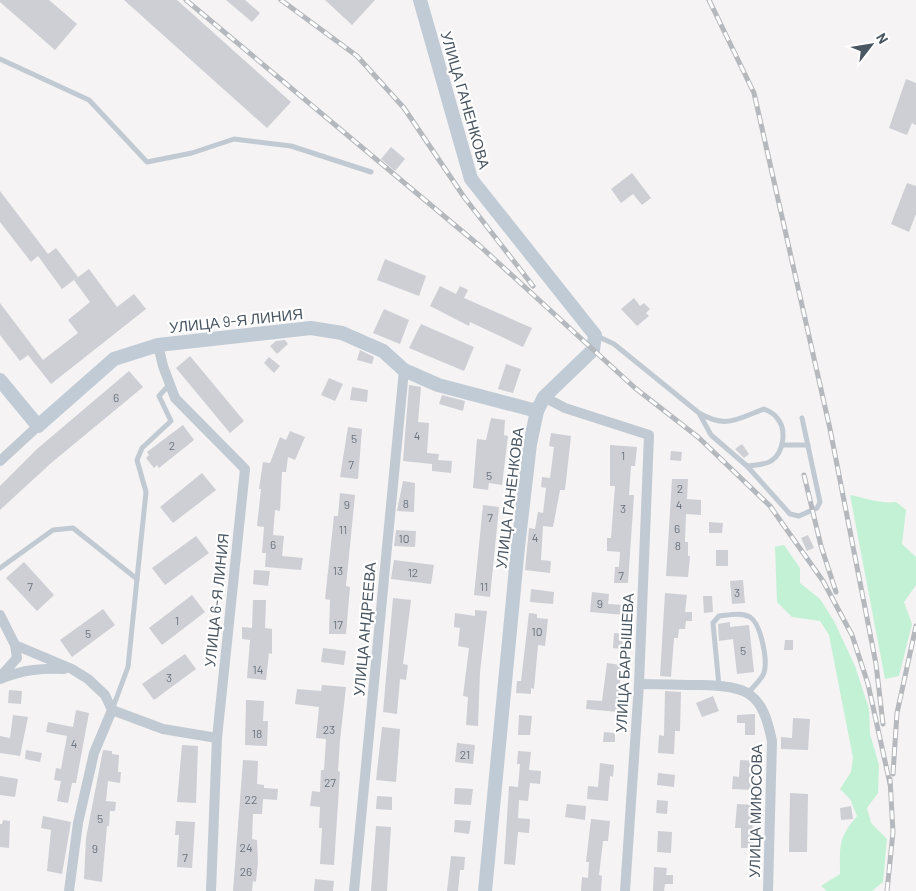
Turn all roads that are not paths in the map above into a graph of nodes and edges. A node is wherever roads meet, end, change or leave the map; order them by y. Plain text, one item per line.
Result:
1 (420, 0) edge
2 (0, 59) edge
3 (371, 172) dead end
4 (595, 334) junction
5 (158, 345) junction
6 (404, 370) junction
7 (0, 380) edge
8 (169, 385) junction
9 (544, 397) junction
10 (537, 411) junction
11 (699, 412) junction
12 (802, 418) dead end
13 (38, 426) junction
14 (782, 445) junction
15 (808, 445) junction
16 (0, 462) edge
17 (747, 466) junction
18 (0, 568) edge
19 (137, 579) junction
20 (0, 615) edge
21 (15, 645) junction
22 (72, 669) junction
23 (0, 678) edge
24 (639, 684) junction
25 (719, 686) junction
26 (748, 693) junction
27 (112, 710) junction
28 (217, 738) junction
29 (68, 891) edge
30 (211, 891) edge
31 (354, 891) edge
32 (485, 891) edge
33 (625, 891) edge
34 (768, 891) edge

1 - 4 street, УЛИЦА ГАНЕНКОВА
2 - 3 lane
4 - 9 street, УЛИЦА ГАНЕНКОВА
4 - 11 lane
5 - 6 street, УЛИЦА 9-Я ЛИНИЯ
5 - 8 street, УЛИЦА 6-Я ЛИНИЯ
5 - 13 street, УЛИЦА 9-Я ЛИНИЯ
6 - 10 street, УЛИЦА 9-Я ЛИНИЯ
6 - 31 street, УЛИЦА АНДРЕЕВА
7 - 13 street
8 - 19 lane
8 - 28 street, УЛИЦА 6-Я ЛИНИЯ
9 - 10 street, УЛИЦА ГАНЕНКОВА
9 - 24 street, УЛИЦА БАРЫШЕВА
10 - 32 street, УЛИЦА ГАНЕНКОВА
11 - 14 lane
11 - 17 lane
12 - 15 lane
13 - 16 street, УЛИЦА 9-Я ЛИНИЯ
14 - 15 lane
14 - 17 lane
15 - 17 lane
18 - 19 lane
19 - 27 lane
20 - 21 street
21 - 22 street
21 - 23 street
22 - 23 street
22 - 27 street
24 - 25 street
24 - 33 street, УЛИЦА БАРЫШЕВА
25 - 26 street
25 - 26 lane
26 - 34 street, УЛИЦА МИЮСОВА
27 - 28 street
27 - 29 street
28 - 30 street, УЛИЦА 6-Я ЛИНИЯ

